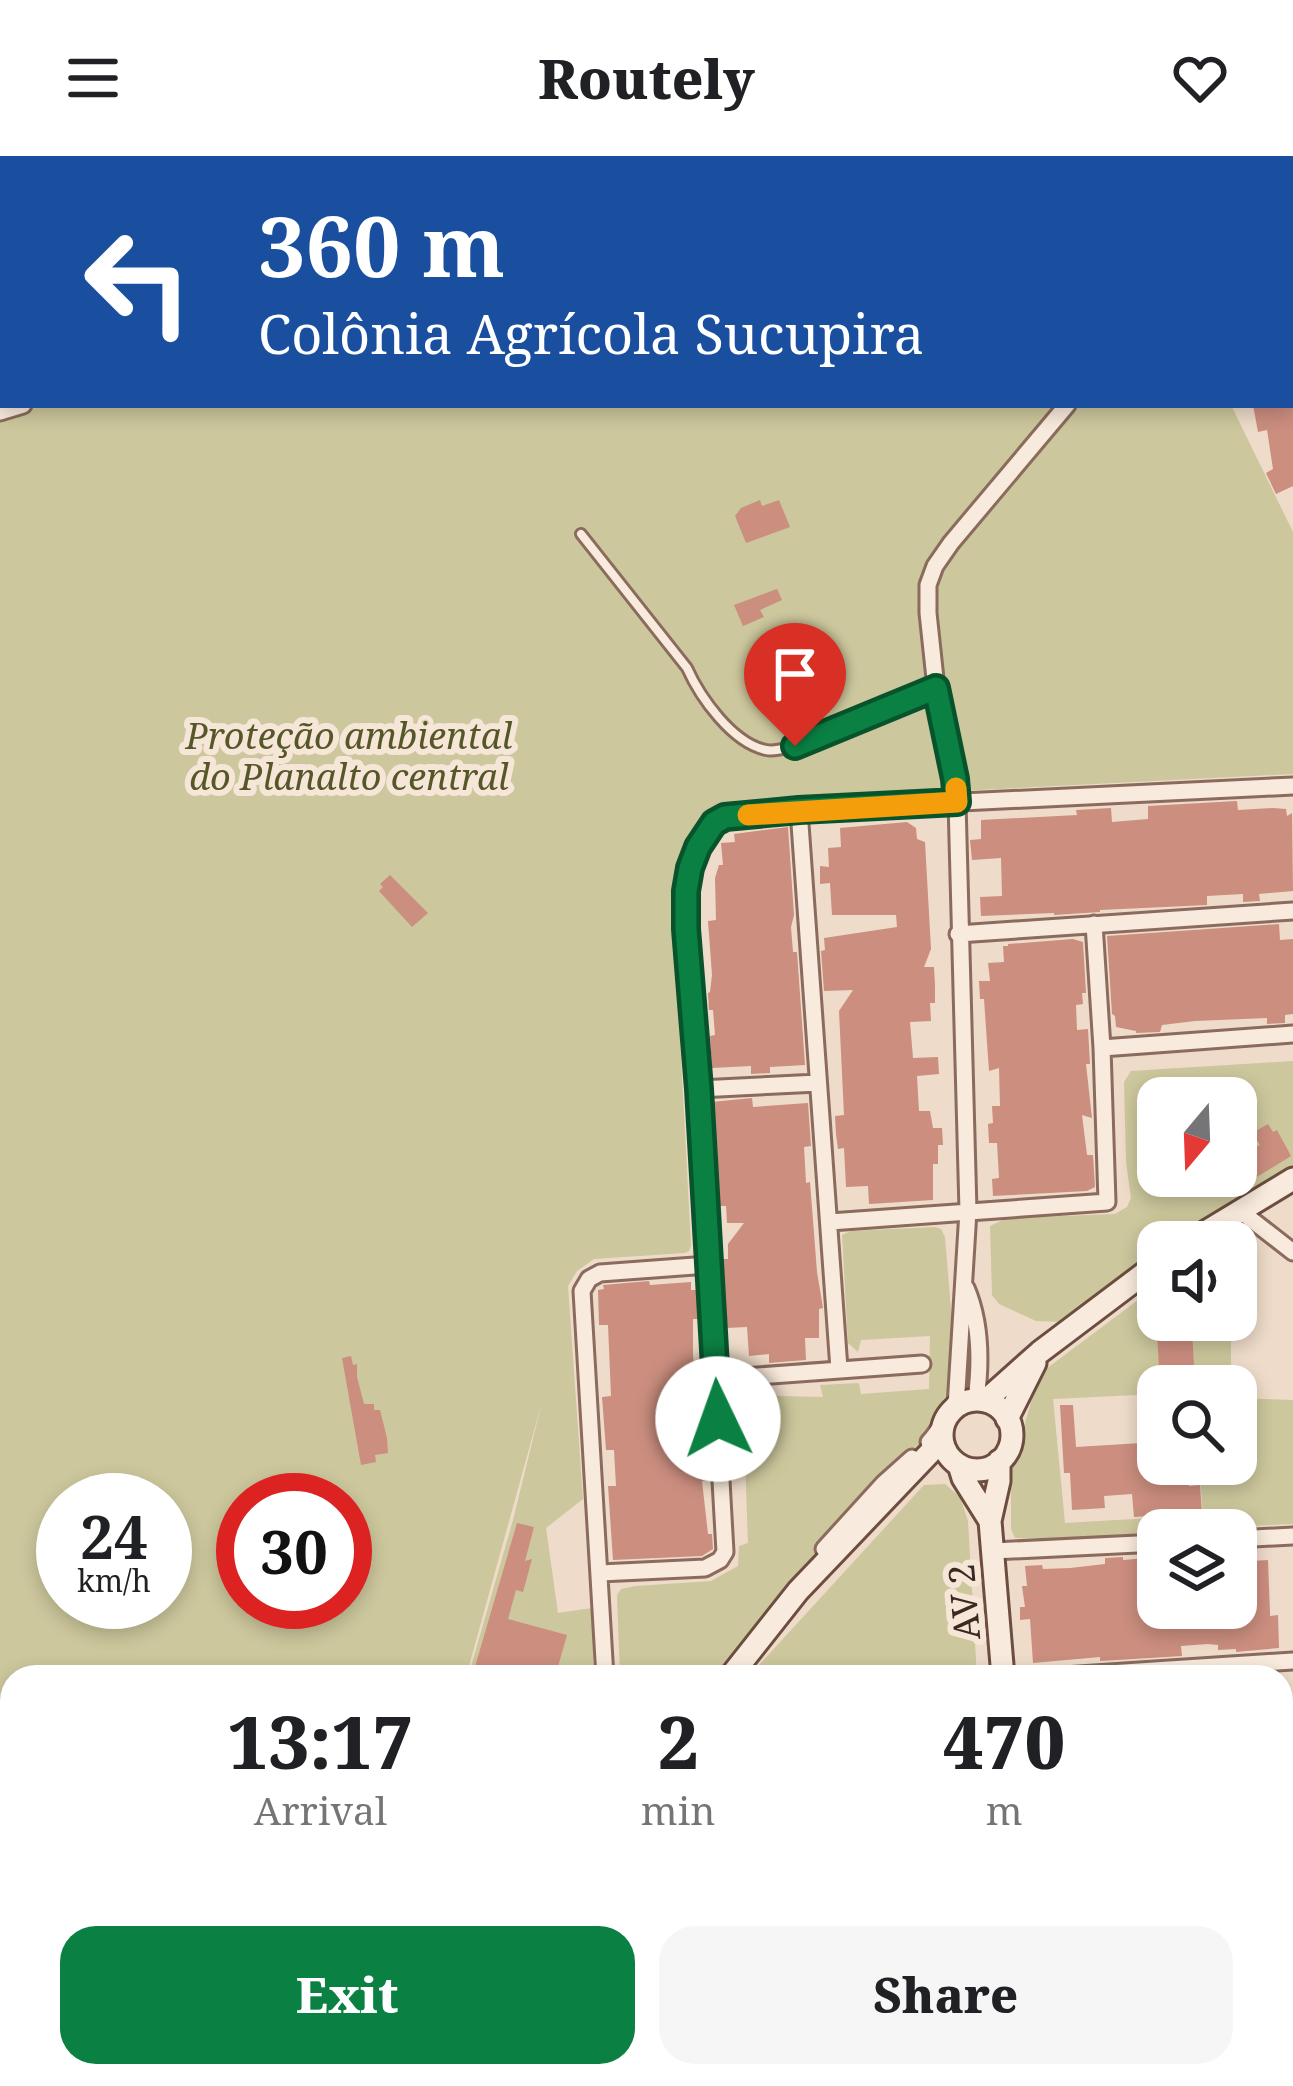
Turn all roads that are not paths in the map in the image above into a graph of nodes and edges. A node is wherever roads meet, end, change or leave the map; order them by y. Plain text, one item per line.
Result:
1 (1065, 408) edge
2 (581, 534) dead end
3 (936, 688) junction
4 (1293, 786) edge
5 (957, 802) junction
6 (799, 810) junction
7 (1293, 911) edge
8 (1094, 924) junction
9 (958, 934) junction
10 (1293, 1034) edge
11 (1102, 1048) junction
12 (818, 1083) junction
13 (699, 1089) junction
14 (1293, 1168) edge
15 (1293, 1179) edge
16 (1239, 1210) junction
17 (968, 1211) junction
18 (1206, 1221) edge
19 (1222, 1221) edge
20 (830, 1222) junction
21 (1293, 1252) edge
22 (708, 1265) junction
23 (1137, 1270) edge
24 (1137, 1279) edge
25 (1064, 1324) dead end
26 (1040, 1352) junction
27 (922, 1364) dead end
28 (839, 1369) junction
29 (716, 1379) junction
30 (968, 1402) junction
31 (1007, 1419) junction
32 (942, 1440) junction
33 (924, 1459) junction
34 (1000, 1461) junction
35 (956, 1462) junction
36 (990, 1521) junction
37 (1293, 1536) edge
38 (1257, 1538) edge
39 (1137, 1544) edge
40 (993, 1551) junction
41 (600, 1574) junction
42 (1293, 1661) edge
43 (604, 1665) edge
44 (729, 1665) edge
45 (740, 1665) edge
46 (1002, 1665) edge
47 (1232, 1665) edge

1 - 3 street
2 - 3 lane
3 - 5 street
4 - 5 street
5 - 6 street
5 - 9 street
6 - 12 street
6 - 13 street
7 - 8 street
8 - 9 street
8 - 11 street
9 - 17 street
10 - 11 street
11 - 17 street
12 - 13 street
12 - 20 street
13 - 22 street
14 - 18 street
15 - 16 street
16 - 19 street
16 - 21 street
17 - 20 street
17 - 30 street
20 - 28 street
22 - 29 street
22 - 41 street
23 - 25 street
24 - 26 street
26 - 30 street
26 - 31 street
27 - 28 street
28 - 29 street
29 - 41 street
30 - 31 street
30 - 32 street
30 - 44 street
31 - 34 street
32 - 33 street
32 - 35 street
33 - 35 street
33 - 45 street
34 - 35 street
34 - 36 street, AV 2
35 - 36 street, AV 2
36 - 40 street, AV 2
37 - 38 street
39 - 40 street
40 - 46 street, AV 2
41 - 43 street
42 - 47 street

